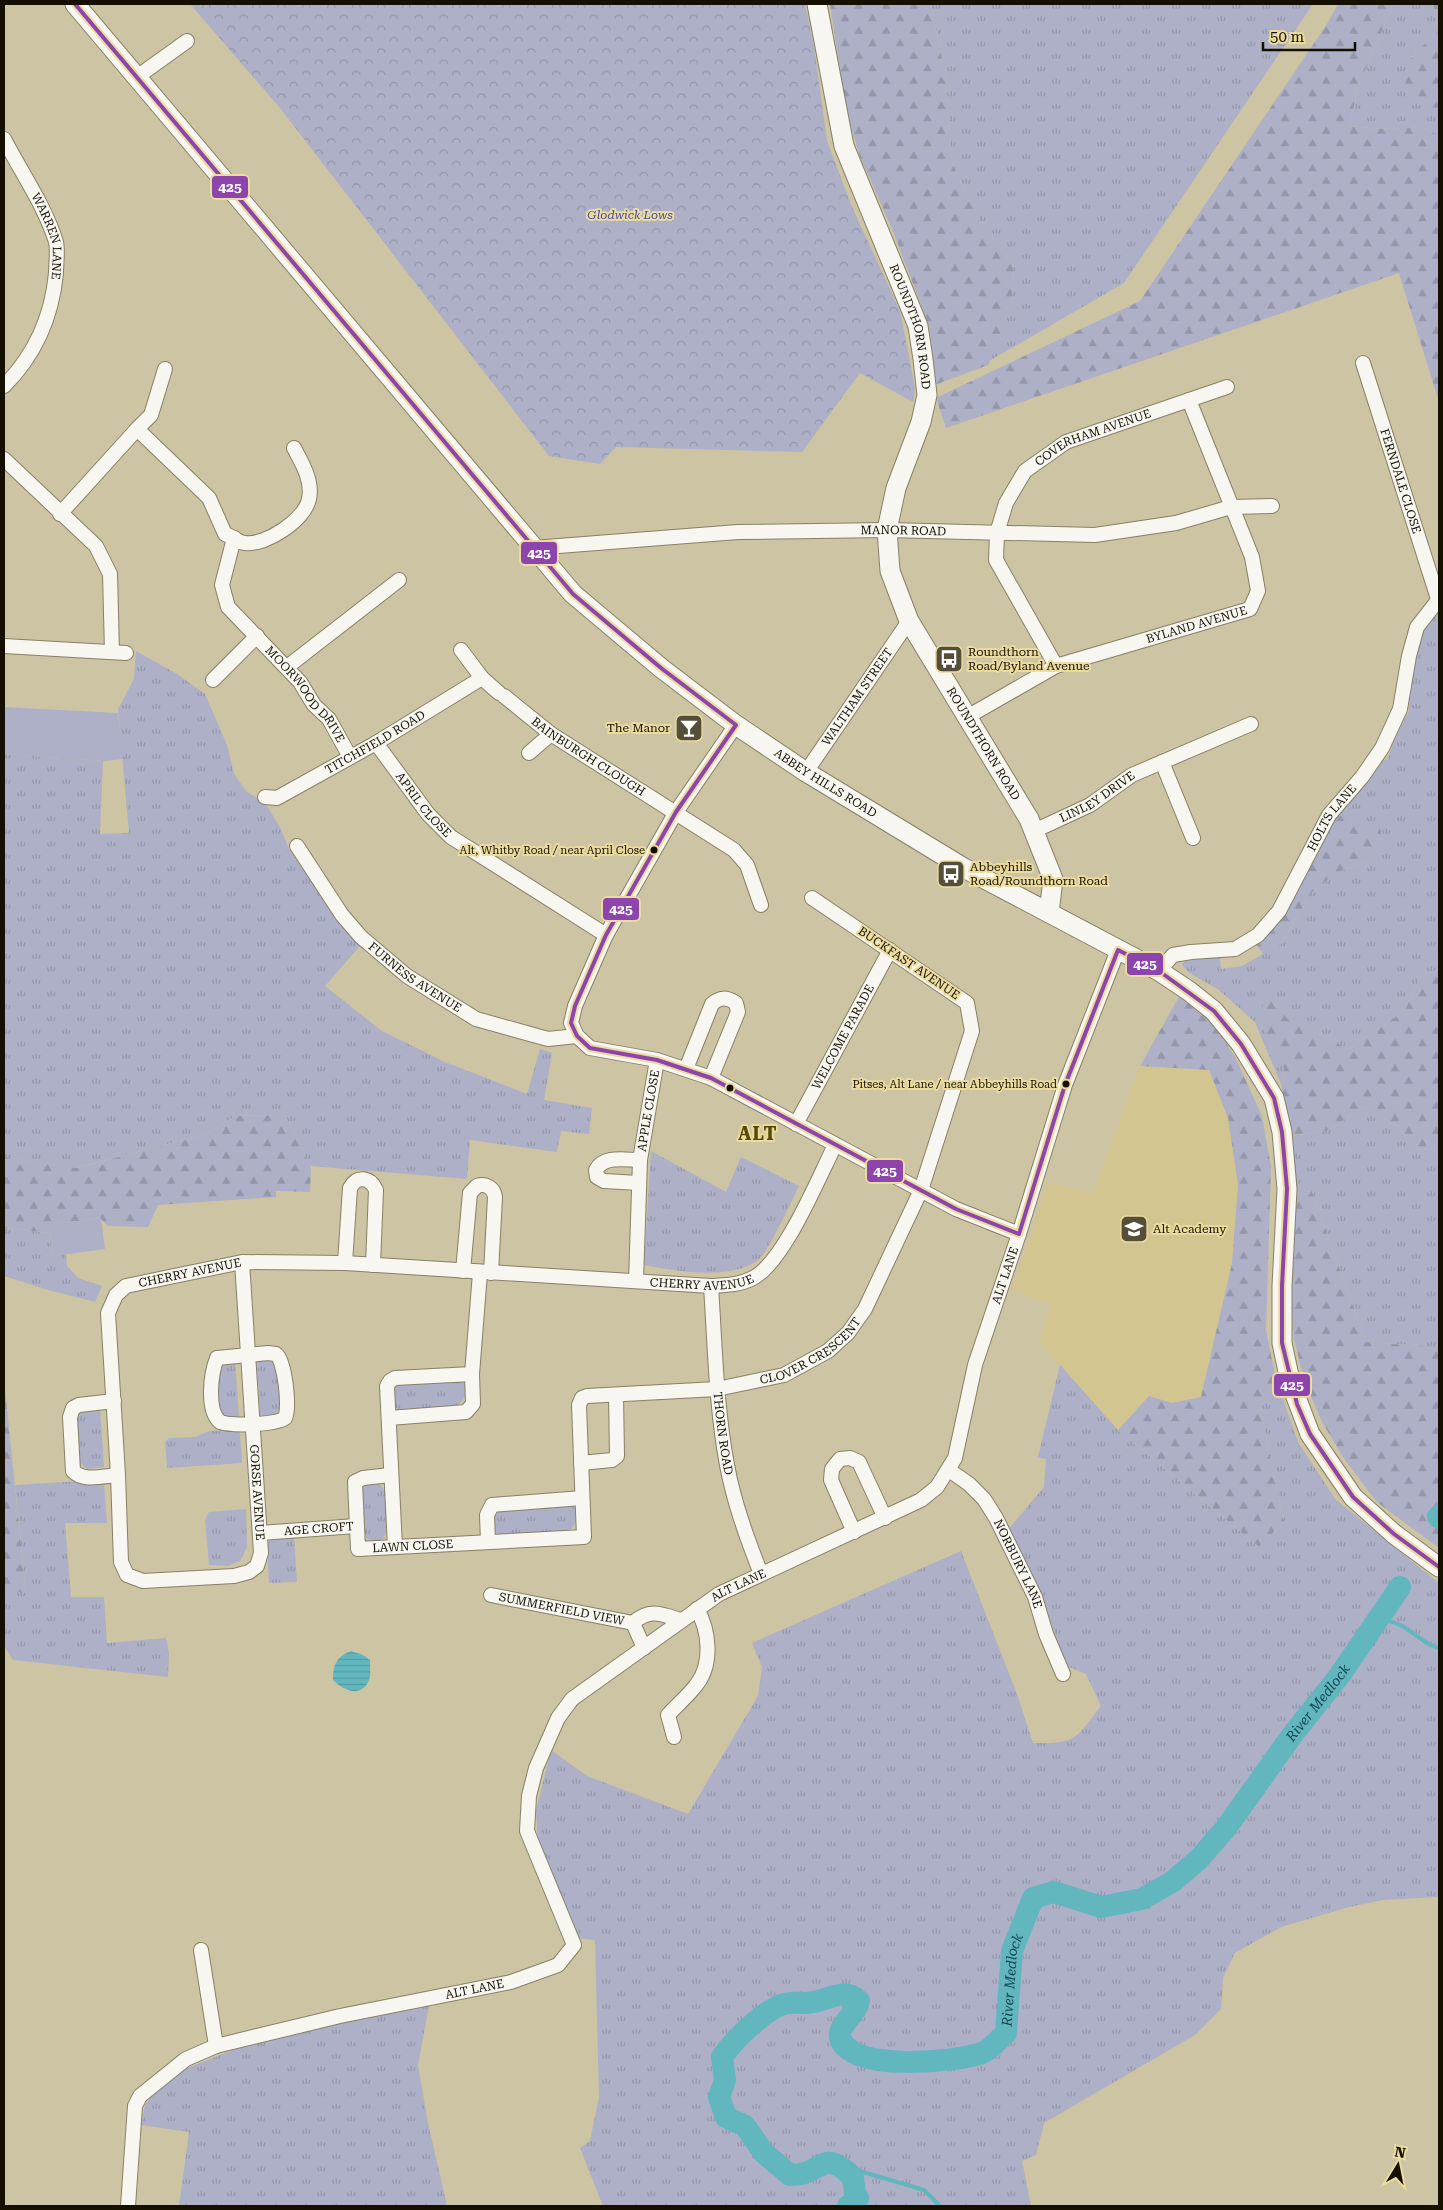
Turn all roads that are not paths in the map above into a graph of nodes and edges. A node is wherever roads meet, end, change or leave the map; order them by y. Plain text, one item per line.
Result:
1 (75, 4) edge
2 (817, 4) edge
3 (187, 41) dead end
4 (136, 77) junction
5 (4, 139) edge
6 (1363, 363) dead end
7 (165, 369) dead end
8 (4, 386) edge
9 (1227, 387) dead end
10 (1189, 400) junction
11 (137, 429) junction
12 (294, 448) dead end
13 (4, 459) edge
14 (1272, 506) dead end
15 (1231, 507) junction
16 (60, 514) junction
17 (887, 530) junction
18 (997, 533) junction
19 (234, 538) junction
20 (533, 548) junction
21 (399, 580) dead end
22 (1438, 599) edge
23 (909, 621) junction
24 (257, 636) junction
25 (4, 646) edge
26 (461, 650) dead end
27 (1056, 666) junction
28 (288, 667) junction
29 (482, 678) junction
30 (213, 680) dead end
31 (967, 716) junction
32 (1251, 724) dead end
33 (736, 725) junction
34 (550, 734) junction
35 (376, 743) junction
36 (529, 753) dead end
37 (350, 758) junction
38 (1162, 762) junction
39 (806, 772) junction
40 (265, 797) dead end
41 (676, 812) junction
42 (1034, 831) junction
43 (1193, 838) dead end
44 (297, 846) dead end
45 (812, 898) dead end
46 (761, 905) dead end
47 (1049, 913) junction
48 (606, 935) junction
49 (890, 950) junction
50 (1118, 950) junction
51 (1159, 971) junction
52 (577, 1036) junction
53 (657, 1060) junction
54 (686, 1069) junction
55 (711, 1078) junction
56 (796, 1124) junction
57 (835, 1146) junction
58 (640, 1160) junction
59 (639, 1183) junction
60 (921, 1190) junction
61 (1019, 1234) junction
62 (242, 1262) junction
63 (345, 1263) junction
64 (373, 1265) junction
65 (463, 1271) junction
66 (486, 1273) junction
67 (636, 1281) junction
68 (711, 1286) junction
69 (247, 1355) junction
70 (472, 1374) junction
71 (717, 1389) junction
72 (616, 1395) junction
73 (114, 1401) junction
74 (389, 1418) junction
75 (252, 1423) junction
76 (581, 1463) junction
77 (949, 1470) junction
78 (118, 1475) junction
79 (390, 1475) junction
80 (582, 1498) junction
81 (885, 1518) junction
82 (356, 1526) junction
83 (854, 1532) junction
84 (260, 1533) junction
85 (488, 1542) junction
86 (395, 1548) junction
87 (1439, 1567) edge
88 (761, 1574) junction
89 (234, 1576) joint
90 (491, 1595) dead end
91 (697, 1609) junction
92 (680, 1620) junction
93 (634, 1623) junction
94 (644, 1648) junction
95 (1063, 1674) dead end
96 (674, 1737) dead end
97 (201, 1950) dead end
98 (216, 2046) junction
99 (128, 2206) edge

1 - 4 main road, ABBEY HILLS ROAD
2 - 17 main road, ROUNDTHORN ROAD
3 - 4 street
4 - 20 main road, ABBEY HILLS ROAD
5 - 8 street, WARREN LANE
6 - 22 street, FERNDALE CLOSE
7 - 11 street
9 - 10 street, COVERHAM AVENUE
10 - 15 street, BYLAND AVENUE
10 - 18 street, COVERHAM AVENUE
11 - 16 street
11 - 19 street
12 - 19 street
13 - 16 street
14 - 15 street, MANOR ROAD
15 - 18 street, MANOR ROAD
15 - 27 street, BYLAND AVENUE
16 - 25 street
17 - 18 street, MANOR ROAD
17 - 20 street, MANOR ROAD
17 - 23 main road, ROUNDTHORN ROAD
18 - 27 street, COVERHAM AVENUE
19 - 24 street, MOORWOOD DRIVE
20 - 33 main road, ABBEY HILLS ROAD
21 - 28 street
22 - 51 street, HOLTS LANE
23 - 31 main road, ROUNDTHORN ROAD
23 - 39 street, WALTHAM STREET
24 - 28 street, MOORWOOD DRIVE
24 - 30 street, MOORWOOD DRIVE
26 - 29 street, BAINBURGH CLOUGH
27 - 31 street, BYLAND AVENUE
28 - 37 street, MOORWOOD DRIVE
29 - 34 street, BAINBURGH CLOUGH
29 - 35 street, TITCHFIELD ROAD
31 - 42 main road, ROUNDTHORN ROAD
32 - 38 street, LINLEY DRIVE
33 - 39 main road, ABBEY HILLS ROAD
33 - 41 street
34 - 36 street
34 - 41 street, BAINBURGH CLOUGH
35 - 37 street, TITCHFIELD ROAD
35 - 48 street, APRIL CLOSE
37 - 40 street, TITCHFIELD ROAD
38 - 42 street, LINLEY DRIVE
38 - 43 street
39 - 47 main road, ABBEY HILLS ROAD
41 - 46 street, BAINBURGH CLOUGH
41 - 48 street
42 - 47 main road, ROUNDTHORN ROAD
44 - 52 street, FURNESS AVENUE
45 - 49 street, BUCKFAST AVENUE
47 - 50 main road, ABBEY HILLS ROAD
48 - 52 street
49 - 56 street, WELCOME PARADE
49 - 60 street, BUCKFAST AVENUE
50 - 51 main road, ABBEY HILLS ROAD
50 - 61 street, ALT LANE
51 - 87 main road, ABBEY HILLS ROAD
52 - 53 street
53 - 54 street
53 - 58 street, APPLE CLOSE
54 - 55 street
54 - 55 street
55 - 56 street
56 - 57 street
57 - 60 street
57 - 68 street, CHERRY AVENUE
58 - 59 street, APPLE CLOSE
58 - 59 street, APPLE CLOSE
59 - 67 street, APPLE CLOSE
60 - 61 street
60 - 71 street, CLOVER CRESCENT
61 - 77 street, ALT LANE
62 - 63 street, CHERRY AVENUE
62 - 69 street, GORSE AVENUE
62 - 73 street, CHERRY AVENUE
63 - 64 street, CHERRY AVENUE
63 - 64 street
64 - 65 street, CHERRY AVENUE
65 - 66 street, CHERRY AVENUE
65 - 66 street
66 - 67 street, CHERRY AVENUE
66 - 70 street
67 - 68 street, CHERRY AVENUE
68 - 71 street, THORN ROAD
69 - 75 street, GORSE AVENUE
69 - 75 street
69 - 75 street
70 - 74 street
70 - 74 street
71 - 72 street, CLOVER CRESCENT
71 - 88 street, THORN ROAD
72 - 76 street
72 - 76 street, LAWN CLOSE
73 - 78 street, CHERRY AVENUE
73 - 78 street
74 - 79 street
75 - 84 street, GORSE AVENUE
76 - 80 street, LAWN CLOSE
77 - 81 street, ALT LANE
77 - 95 street, NORBURY LANE
78 - 89 street, CHERRY AVENUE
79 - 82 street, AGE CROFT
79 - 86 street
80 - 85 street
80 - 85 street, LAWN CLOSE
81 - 83 street, ALT LANE
81 - 83 street
82 - 84 street, AGE CROFT
82 - 86 street, LAWN CLOSE
83 - 88 street, ALT LANE
84 - 89 street, GORSE AVENUE
85 - 86 street, LAWN CLOSE
88 - 91 street, ALT LANE
90 - 93 street, SUMMERFIELD VIEW
91 - 92 street, ALT LANE
91 - 96 street
92 - 93 street
92 - 94 street, ALT LANE
93 - 94 street
94 - 98 street, ALT LANE
97 - 98 street
98 - 99 street, ALT LANE

